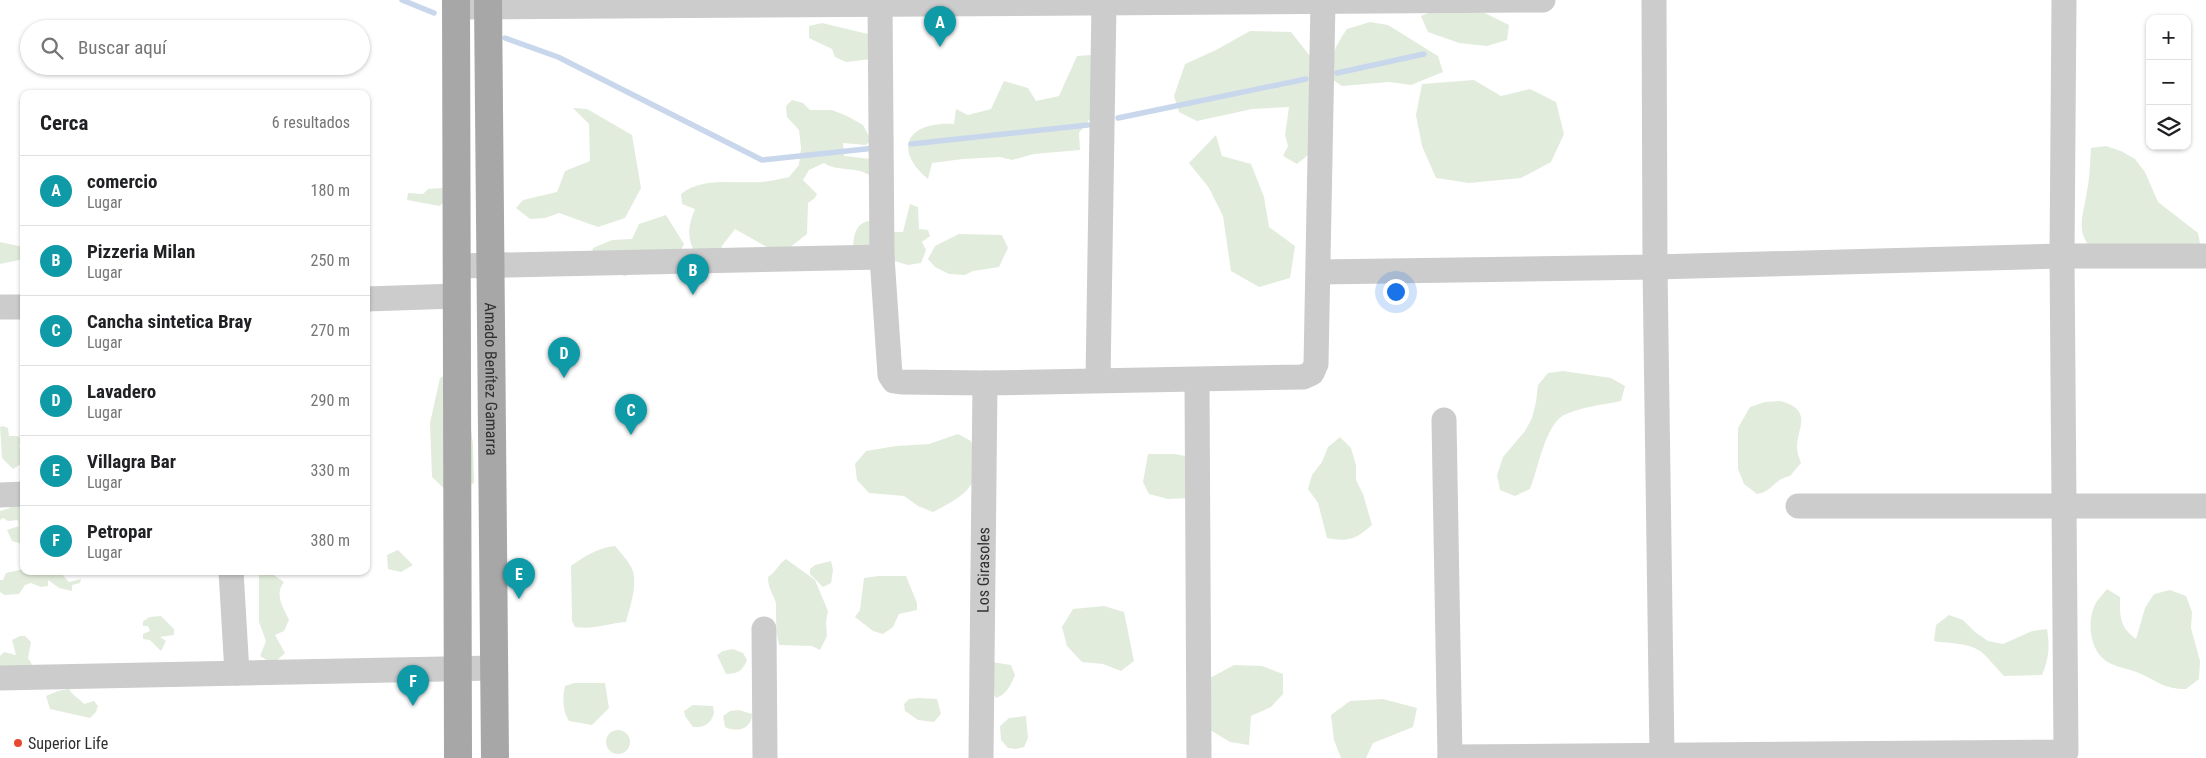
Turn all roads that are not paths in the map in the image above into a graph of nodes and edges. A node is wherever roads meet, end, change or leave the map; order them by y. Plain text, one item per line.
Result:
1 (1543, 0) edge
2 (1654, 0) edge
3 (2064, 0) edge
4 (1182, 1) edge
5 (1437, 1) edge
6 (955, 2) edge
7 (1323, 2) junction
8 (457, 3) edge
9 (488, 3) edge
10 (725, 3) edge
11 (1104, 3) junction
12 (880, 4) junction
13 (2062, 256) junction
14 (2206, 256) edge
15 (882, 257) junction
16 (457, 266) junction
17 (490, 266) junction
18 (1655, 267) junction
19 (1319, 272) junction
20 (457, 296) junction
21 (370, 299) edge
22 (0, 307) edge
23 (20, 307) edge
24 (1098, 380) junction
25 (1197, 380) junction
26 (985, 383) junction
27 (1444, 420) dead end
28 (0, 494) edge
29 (20, 494) edge
30 (1798, 506) dead end
31 (2066, 506) junction
32 (2206, 506) edge
33 (231, 575) edge
34 (764, 629) dead end
35 (494, 668) junction
36 (458, 669) junction
37 (236, 673) junction
38 (0, 678) edge
39 (1662, 755) junction
40 (458, 758) edge
41 (495, 758) edge
42 (765, 758) edge
43 (981, 758) edge
44 (1199, 758) edge
45 (1450, 758) edge

1 - 5 street
2 - 18 street
3 - 13 street
4 - 7 street
4 - 11 street
5 - 7 street
6 - 11 street
6 - 12 street
7 - 19 street
8 - 9 street
8 - 16 main road, Amado Benítez Gamarra
9 - 10 street
9 - 17 main road, Amado Benítez Gamarra
10 - 12 street
11 - 24 street
12 - 15 street
13 - 14 street
13 - 18 street
13 - 31 street
15 - 17 street
15 - 26 street
16 - 17 street
16 - 20 main road, Amado Benítez Gamarra
17 - 35 main road, Amado Benítez Gamarra
18 - 19 street
18 - 39 street
19 - 25 street
20 - 21 street
20 - 36 main road, Amado Benítez Gamarra
22 - 23 street
24 - 25 street
24 - 26 street
25 - 44 street
26 - 43 street, Los Girasoles
27 - 45 street
28 - 29 street
30 - 31 street
31 - 32 street
31 - 39 street
33 - 37 street
34 - 42 street
35 - 36 street
35 - 41 main road, Amado Benítez Gamarra
36 - 37 street
36 - 40 main road, Amado Benítez Gamarra
37 - 38 street
39 - 45 street

